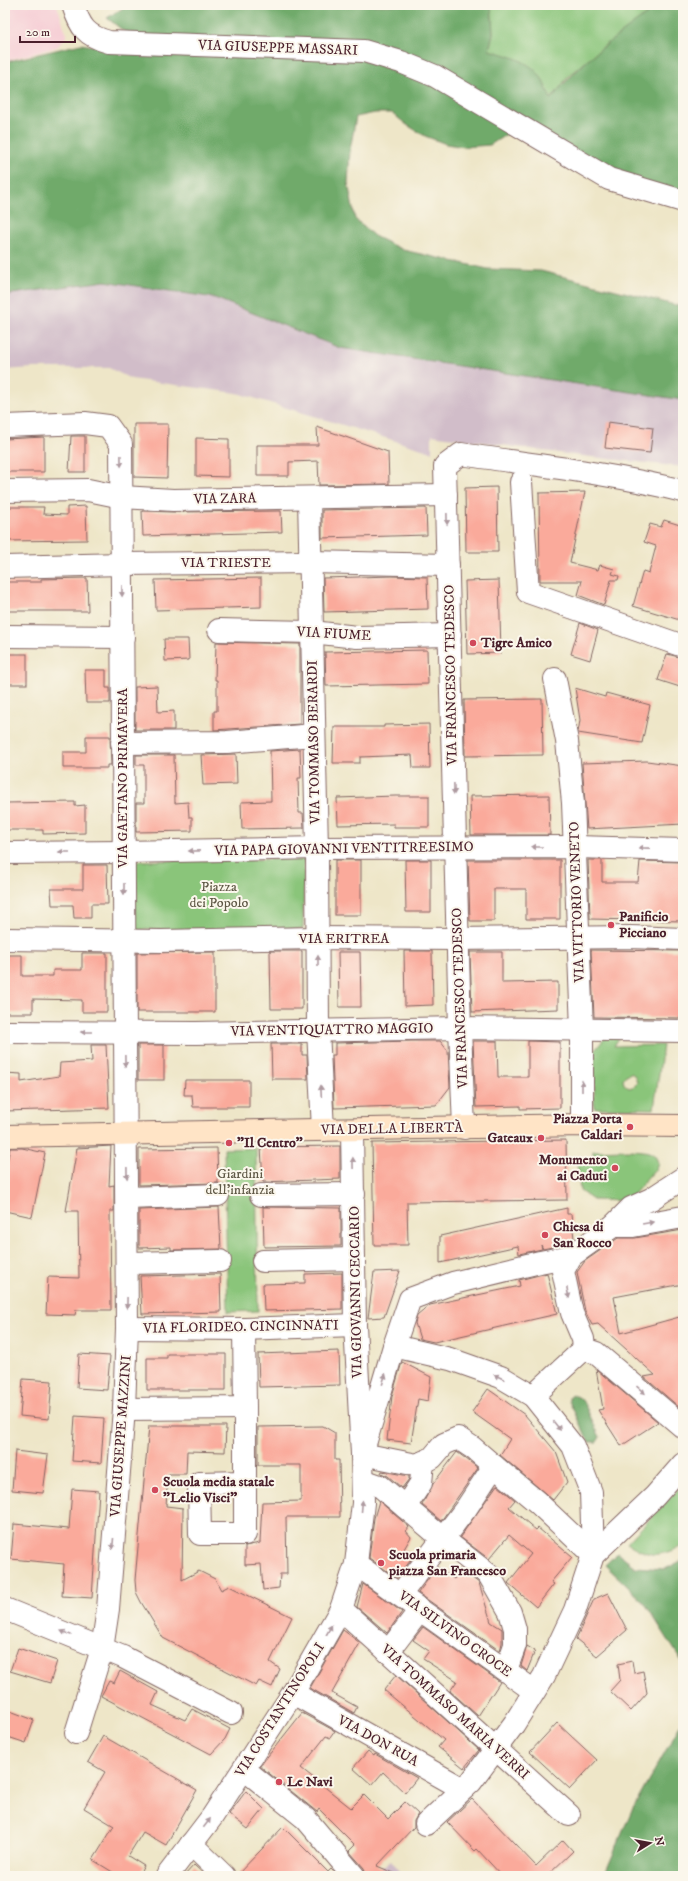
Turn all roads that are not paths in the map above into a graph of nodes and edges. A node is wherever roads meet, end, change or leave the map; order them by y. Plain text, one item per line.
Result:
1 (73, 5) edge
2 (683, 201) edge
3 (5, 426) edge
4 (521, 482) dead end
5 (683, 490) edge
6 (5, 492) edge
7 (446, 495) junction
8 (122, 498) junction
9 (309, 498) junction
10 (310, 562) junction
11 (122, 564) junction
12 (448, 565) junction
13 (5, 567) edge
14 (219, 630) dead end
15 (312, 632) junction
16 (450, 635) junction
17 (5, 636) edge
18 (123, 637) junction
19 (683, 646) edge
20 (555, 679) dead end
21 (314, 735) junction
22 (122, 743) junction
23 (455, 847) junction
24 (576, 847) junction
25 (317, 848) junction
26 (683, 850) edge
27 (124, 852) junction
28 (5, 853) edge
29 (579, 937) junction
30 (317, 938) junction
31 (5, 939) edge
32 (124, 939) junction
33 (458, 939) junction
34 (683, 939) edge
35 (460, 1028) junction
36 (582, 1029) junction
37 (318, 1030) junction
38 (683, 1030) edge
39 (5, 1032) edge
40 (124, 1032) junction
41 (582, 1126) junction
42 (683, 1126) edge
43 (464, 1128) junction
44 (323, 1130) junction
45 (352, 1130) junction
46 (126, 1134) junction
47 (5, 1136) edge
48 (683, 1178) edge
49 (354, 1194) junction
50 (261, 1195) dead end
51 (218, 1196) dead end
52 (127, 1198) junction
53 (683, 1217) edge
54 (613, 1226) junction
55 (571, 1256) junction
56 (354, 1259) junction
57 (220, 1261) dead end
58 (263, 1261) dead end
59 (128, 1263) junction
60 (355, 1325) junction
61 (127, 1328) junction
62 (244, 1329) junction
63 (394, 1346) junction
64 (584, 1348) junction
65 (533, 1396) junction
66 (124, 1408) junction
67 (245, 1408) junction
68 (683, 1427) edge
69 (362, 1454) junction
70 (423, 1462) junction
71 (683, 1464) edge
72 (494, 1466) junction
73 (363, 1480) junction
74 (244, 1482) dead end
75 (404, 1507) junction
76 (443, 1539) junction
77 (593, 1555) junction
78 (356, 1564) junction
79 (400, 1595) junction
80 (341, 1609) junction
81 (420, 1610) junction
82 (6, 1614) edge
83 (102, 1649) junction
84 (388, 1652) junction
85 (506, 1670) junction
86 (534, 1692) junction
87 (293, 1694) junction
88 (231, 1713) dead end
89 (76, 1733) dead end
90 (497, 1749) junction
91 (244, 1768) junction
92 (463, 1789) junction
93 (569, 1815) dead end
94 (426, 1824) dead end
95 (191, 1844) junction
96 (167, 1876) edge
97 (224, 1876) edge
98 (354, 1876) edge

1 - 2 street, VIA GIUSEPPE MASSARI
3 -> 8 street, VIA GAETANO PRIMAVERA
4 - 19 street
5 - 7 street, VIA FRANCESCO TEDESCO
6 - 8 street, VIA ZARA
7 - 9 street, VIA ZARA
7 -> 12 street, VIA FRANCESCO TEDESCO
8 - 9 street, VIA ZARA
8 - 11 street, VIA GAETANO PRIMAVERA
9 - 10 street, VIA TOMMASO BERARDI
10 - 11 street, VIA TRIESTE
10 - 12 street, VIA TRIESTE
10 - 15 street, VIA TOMMASO BERARDI
11 - 13 street, VIA TRIESTE
11 -> 18 street, VIA GAETANO PRIMAVERA
12 - 16 street, VIA FRANCESCO TEDESCO
14 - 15 street, VIA FIUME
15 - 16 street, VIA FIUME
15 - 21 street, VIA TOMMASO BERARDI
16 -> 23 street, VIA FRANCESCO TEDESCO
17 - 18 street
18 - 22 street, VIA GAETANO PRIMAVERA
20 - 24 street, VIA VITTORIO VENETO
21 - 22 street
21 - 25 street, VIA TOMMASO BERARDI
22 - 27 street, VIA GAETANO PRIMAVERA
24 -> 23 street, VIA PAPA GIOVANNI VENTITREESIMO
23 - 25 street, VIA PAPA GIOVANNI VENTITREESIMO
23 - 33 street, VIA FRANCESCO TEDESCO
26 -> 24 street, VIA PAPA GIOVANNI VENTITREESIMO
24 - 29 street, VIA VITTORIO VENETO
25 -> 27 street, VIA PAPA GIOVANNI VENTITREESIMO
25 - 30 street, VIA TOMMASO BERARDI
27 -> 28 street, VIA PAPA GIOVANNI VENTITREESIMO
27 -> 32 street, VIA GAETANO PRIMAVERA
29 - 33 street, VIA ERITREA
29 - 34 street, VIA ERITREA
29 - 36 street, VIA VITTORIO VENETO
30 - 32 street, VIA ERITREA
30 - 33 street, VIA ERITREA
37 -> 30 street, VIA TOMMASO BERARDI
31 - 32 street, VIA ERITREA
32 - 40 street, VIA GAETANO PRIMAVERA
33 - 35 street, VIA FRANCESCO TEDESCO
35 - 36 street, VIA VENTIQUATTRO MAGGIO
35 - 37 street, VIA VENTIQUATTRO MAGGIO
35 - 43 street, VIA FRANCESCO TEDESCO
36 - 38 street, VIA VENTIQUATTRO MAGGIO
41 -> 36 street, VIA VITTORIO VENETO
37 - 40 street, VIA VENTIQUATTRO MAGGIO
44 -> 37 street, VIA TOMMASO BERARDI
40 -> 39 street, VIA VENTIQUATTRO MAGGIO
40 -> 46 street, VIA GAETANO PRIMAVERA
41 - 42 main road, VIA DELLA LIBERTÀ
41 - 43 main road, VIA DELLA LIBERTÀ
43 - 45 main road, VIA DELLA LIBERTÀ
44 - 45 main road, VIA DELLA LIBERTÀ
44 - 46 main road, VIA DELLA LIBERTÀ
49 -> 45 street, VIA GIOVANNI CECCARIO
46 - 47 main road, VIA DELLA LIBERTÀ
46 -> 52 street, VIA GIUSEPPE MAZZINI
48 - 54 street, VIA COSTANTINOPOLI
49 - 50 street
49 - 56 street, VIA GIOVANNI CECCARIO
51 - 52 street
52 - 59 street, VIA GIUSEPPE MAZZINI
54 -> 53 street
54 - 55 street, VIA COSTANTINOPOLI
55 - 63 street, VIA COSTANTINOPOLI
55 -> 64 street
56 - 58 street
56 - 60 street, VIA GIOVANNI CECCARIO
57 - 59 street
59 -> 61 street, VIA GIUSEPPE MAZZINI
60 - 62 street, VIA FLORIDEO. CINCINNATI
60 - 69 street, VIA GIOVANNI CECCARIO
61 - 62 street, VIA FLORIDEO. CINCINNATI
61 - 66 street, VIA GIUSEPPE MAZZINI
62 - 67 street
65 -> 63 street
69 -> 63 street, VIA COSTANTINOPOLI
64 - 65 street
64 -> 68 street
65 -> 77 street
66 - 67 street
66 -> 83 street, VIA GIUSEPPE MAZZINI
67 - 74 street
69 - 70 street
69 - 73 street, VIA COSTANTINOPOLI
70 - 72 street
70 - 75 street
71 - 77 street
72 - 76 street
72 - 77 street
73 - 75 street
78 -> 73 street, VIA COSTANTINOPOLI
75 - 76 street
76 - 79 street
76 - 85 street
77 - 86 street
78 - 79 street, VIA SILVINO CROCE
78 - 80 street, VIA COSTANTINOPOLI
79 - 81 street, VIA SILVINO CROCE
80 - 84 street, VIA TOMMASO MARIA VERRI
87 -> 80 street, VIA COSTANTINOPOLI
81 - 84 street
81 - 85 street, VIA SILVINO CROCE
83 -> 82 street
83 - 88 street
83 - 89 street, VIA GIUSEPPE MAZZINI
84 - 90 street, VIA TOMMASO MARIA VERRI
85 - 86 street, VIA SILVINO CROCE
86 - 90 street
87 - 91 street, VIA COSTANTINOPOLI
87 - 92 street, VIA DON RUA
90 - 92 street
90 - 93 street, VIA TOMMASO MARIA VERRI
95 -> 91 street, VIA COSTANTINOPOLI
91 - 98 street
92 - 94 street
95 - 96 street, VIA COSTANTINOPOLI
95 - 97 street

